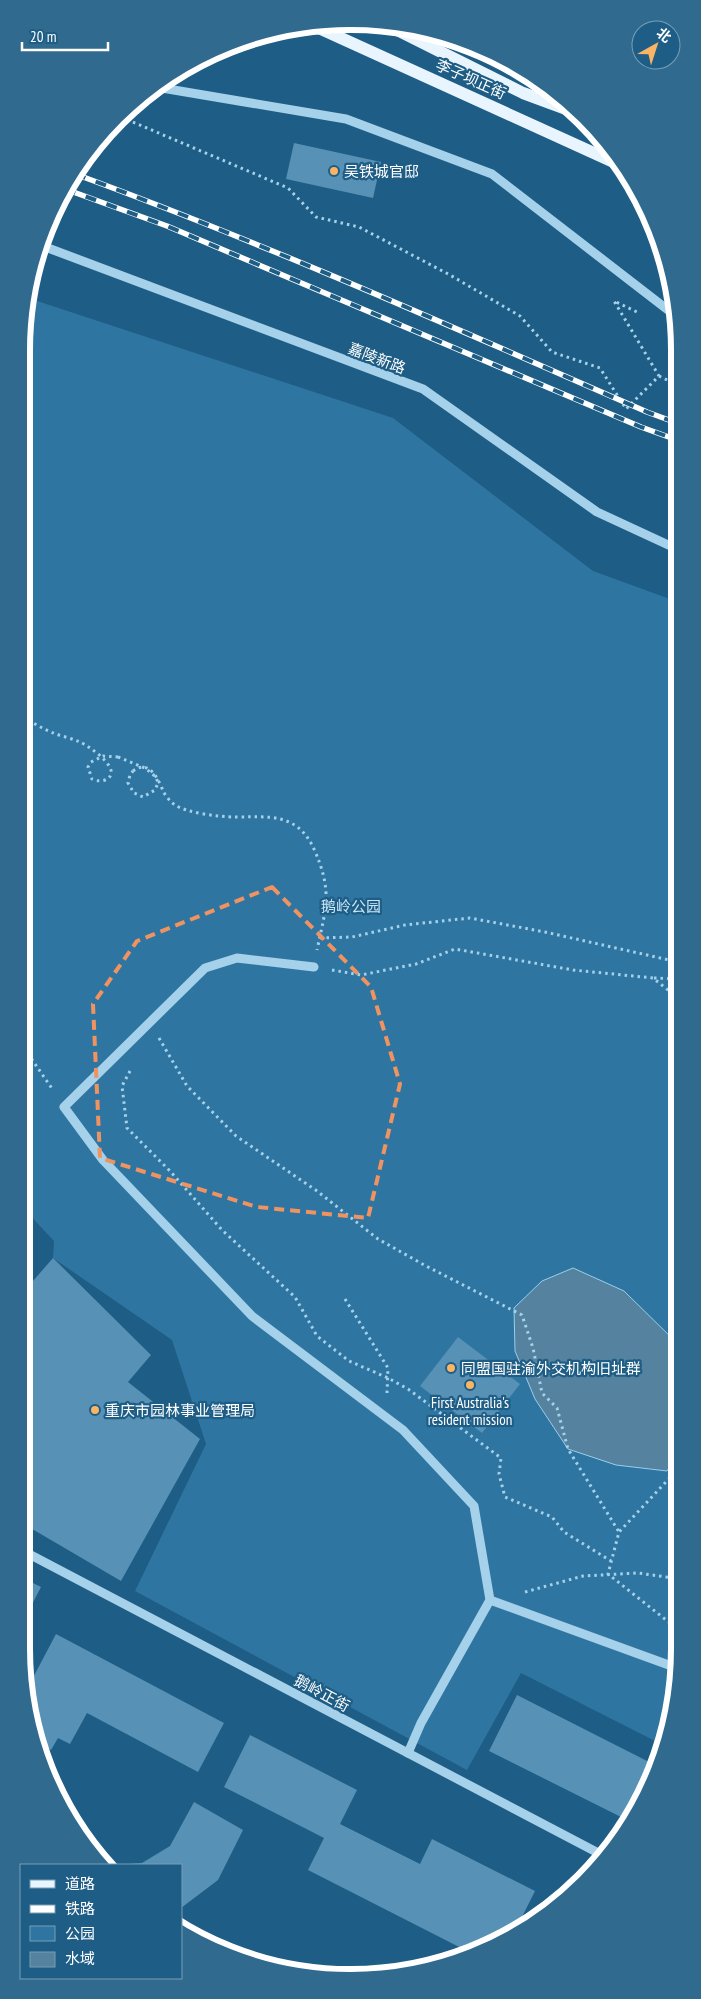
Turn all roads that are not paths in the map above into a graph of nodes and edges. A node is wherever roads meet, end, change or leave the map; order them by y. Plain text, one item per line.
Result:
1 (326, 31) edge
2 (411, 36) edge
3 (165, 89) edge
4 (557, 106) edge
5 (608, 160) edge
6 (47, 248) edge
7 (668, 310) edge
8 (671, 546) edge
9 (314, 967) road end
10 (30, 1555) edge
11 (490, 1600) junction
12 (670, 1666) edge
13 (408, 1753) junction
14 (597, 1853) edge

1 - 5 main road, 李子坝正街
2 - 4 main road, 李子坝正街
3 - 7 street
6 - 8 street, 嘉陵新路
9 - 11 street
10 - 13 street, 鹅岭正街
11 - 12 street
11 - 13 street
13 - 14 street, 鹅岭正街

